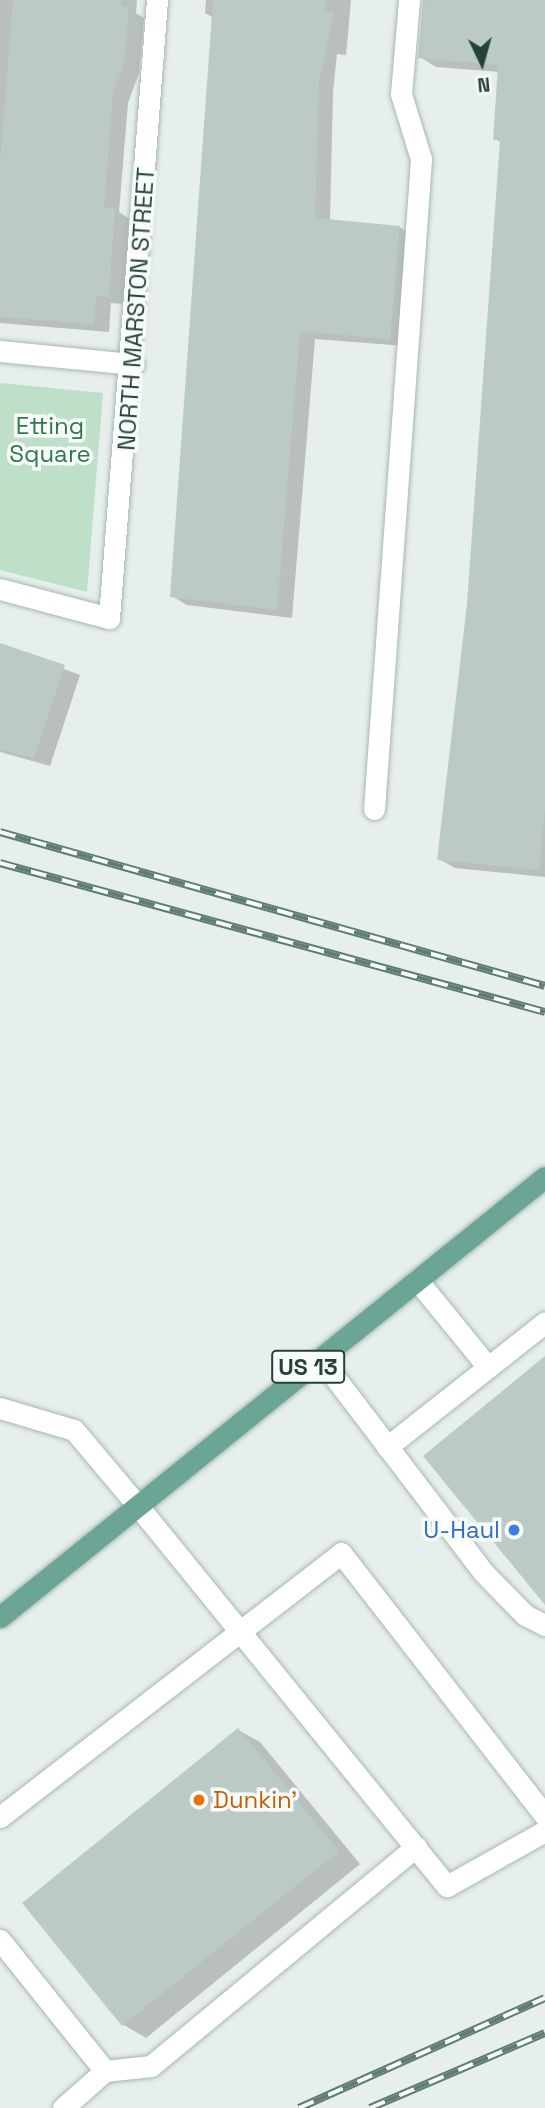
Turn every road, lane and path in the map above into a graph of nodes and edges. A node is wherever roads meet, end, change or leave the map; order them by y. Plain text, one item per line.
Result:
1 (157, 0) edge
2 (409, 0) edge
3 (0, 351) edge
4 (133, 364) junction
5 (0, 589) edge
6 (374, 809) dead end
7 (545, 1177) edge
8 (417, 1280) junction
9 (545, 1322) edge
10 (320, 1358) junction
11 (488, 1367) junction
12 (0, 1408) edge
13 (387, 1447) junction
14 (138, 1506) junction
15 (0, 1617) edge
16 (545, 1625) edge
17 (242, 1633) junction
18 (545, 1816) edge
19 (0, 1817) edge
20 (545, 1831) edge
21 (416, 1847) junction
22 (0, 1940) edge
23 (105, 2071) junction
24 (63, 2108) edge

1 - 4 street, NORTH MARSTON STREET
2 - 6 street
3 - 4 street
4 - 5 street, NORTH MARSTON STREET
7 - 8 main road, US 13
8 - 10 main road, US 13
8 - 11 street
9 - 11 street
10 - 13 street
10 - 14 main road, US 13
11 - 13 street
12 - 14 street
13 - 16 street
14 - 15 main road, US 13
14 - 17 street
17 - 18 street
17 - 19 street
17 - 21 street
20 - 21 street
21 - 23 street
22 - 23 street
23 - 24 street

